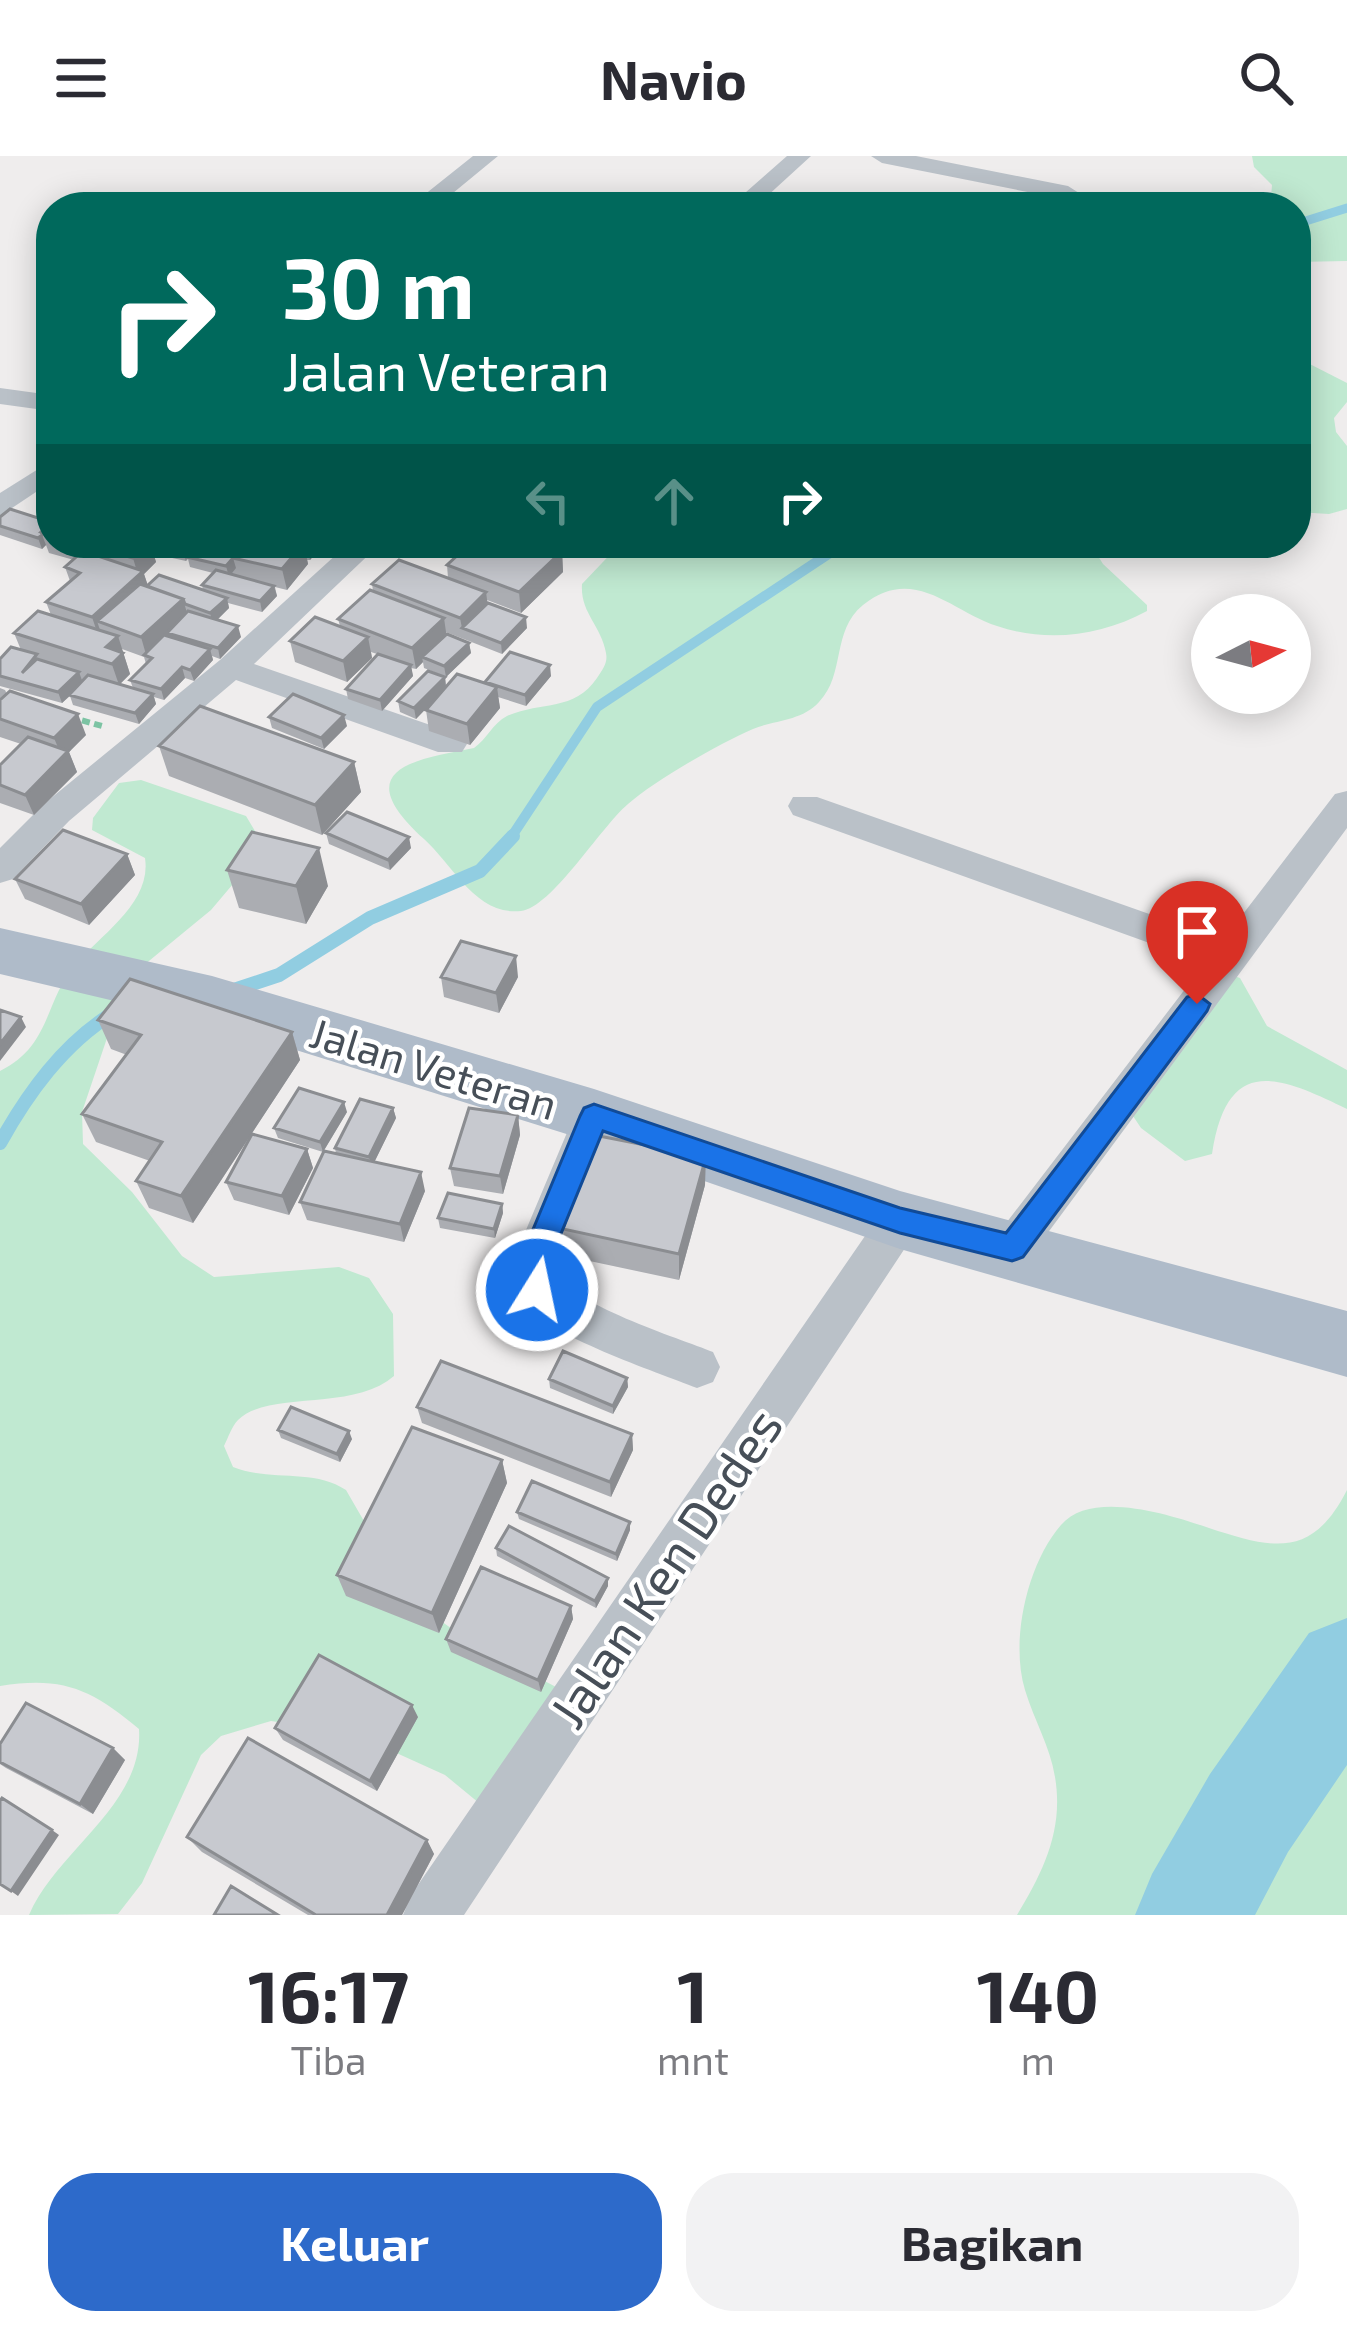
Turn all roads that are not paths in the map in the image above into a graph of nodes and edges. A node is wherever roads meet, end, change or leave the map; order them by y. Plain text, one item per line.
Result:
1 (487, 156) edge
2 (800, 156) edge
3 (882, 156) edge
4 (440, 192) edge
5 (758, 192) edge
6 (1063, 192) edge
7 (0, 396) edge
8 (36, 401) edge
9 (36, 480) edge
10 (0, 507) edge
11 (350, 558) edge
12 (231, 667) junction
13 (450, 744) edge
14 (1347, 803) edge
15 (805, 806) dead end
16 (0, 870) edge
17 (0, 951) edge
18 (1233, 958) junction
19 (594, 1116) junction
20 (900, 1220) junction
21 (1012, 1248) junction
22 (1347, 1344) edge
23 (698, 1367) dead end
24 (431, 1915) edge

1 - 4 street
2 - 5 street
3 - 6 street
7 - 8 street
9 - 10 street
11 - 12 street
12 - 13 street
12 - 16 street
14 - 18 street
15 - 18 street
17 - 19 main road, Jalan Veteran
18 - 21 street
19 - 20 main road, Jalan Veteran
19 - 23 street
20 - 21 main road, Jalan Veteran
20 - 24 street, Jalan Ken Dedes
21 - 22 main road, Jalan Veteran

